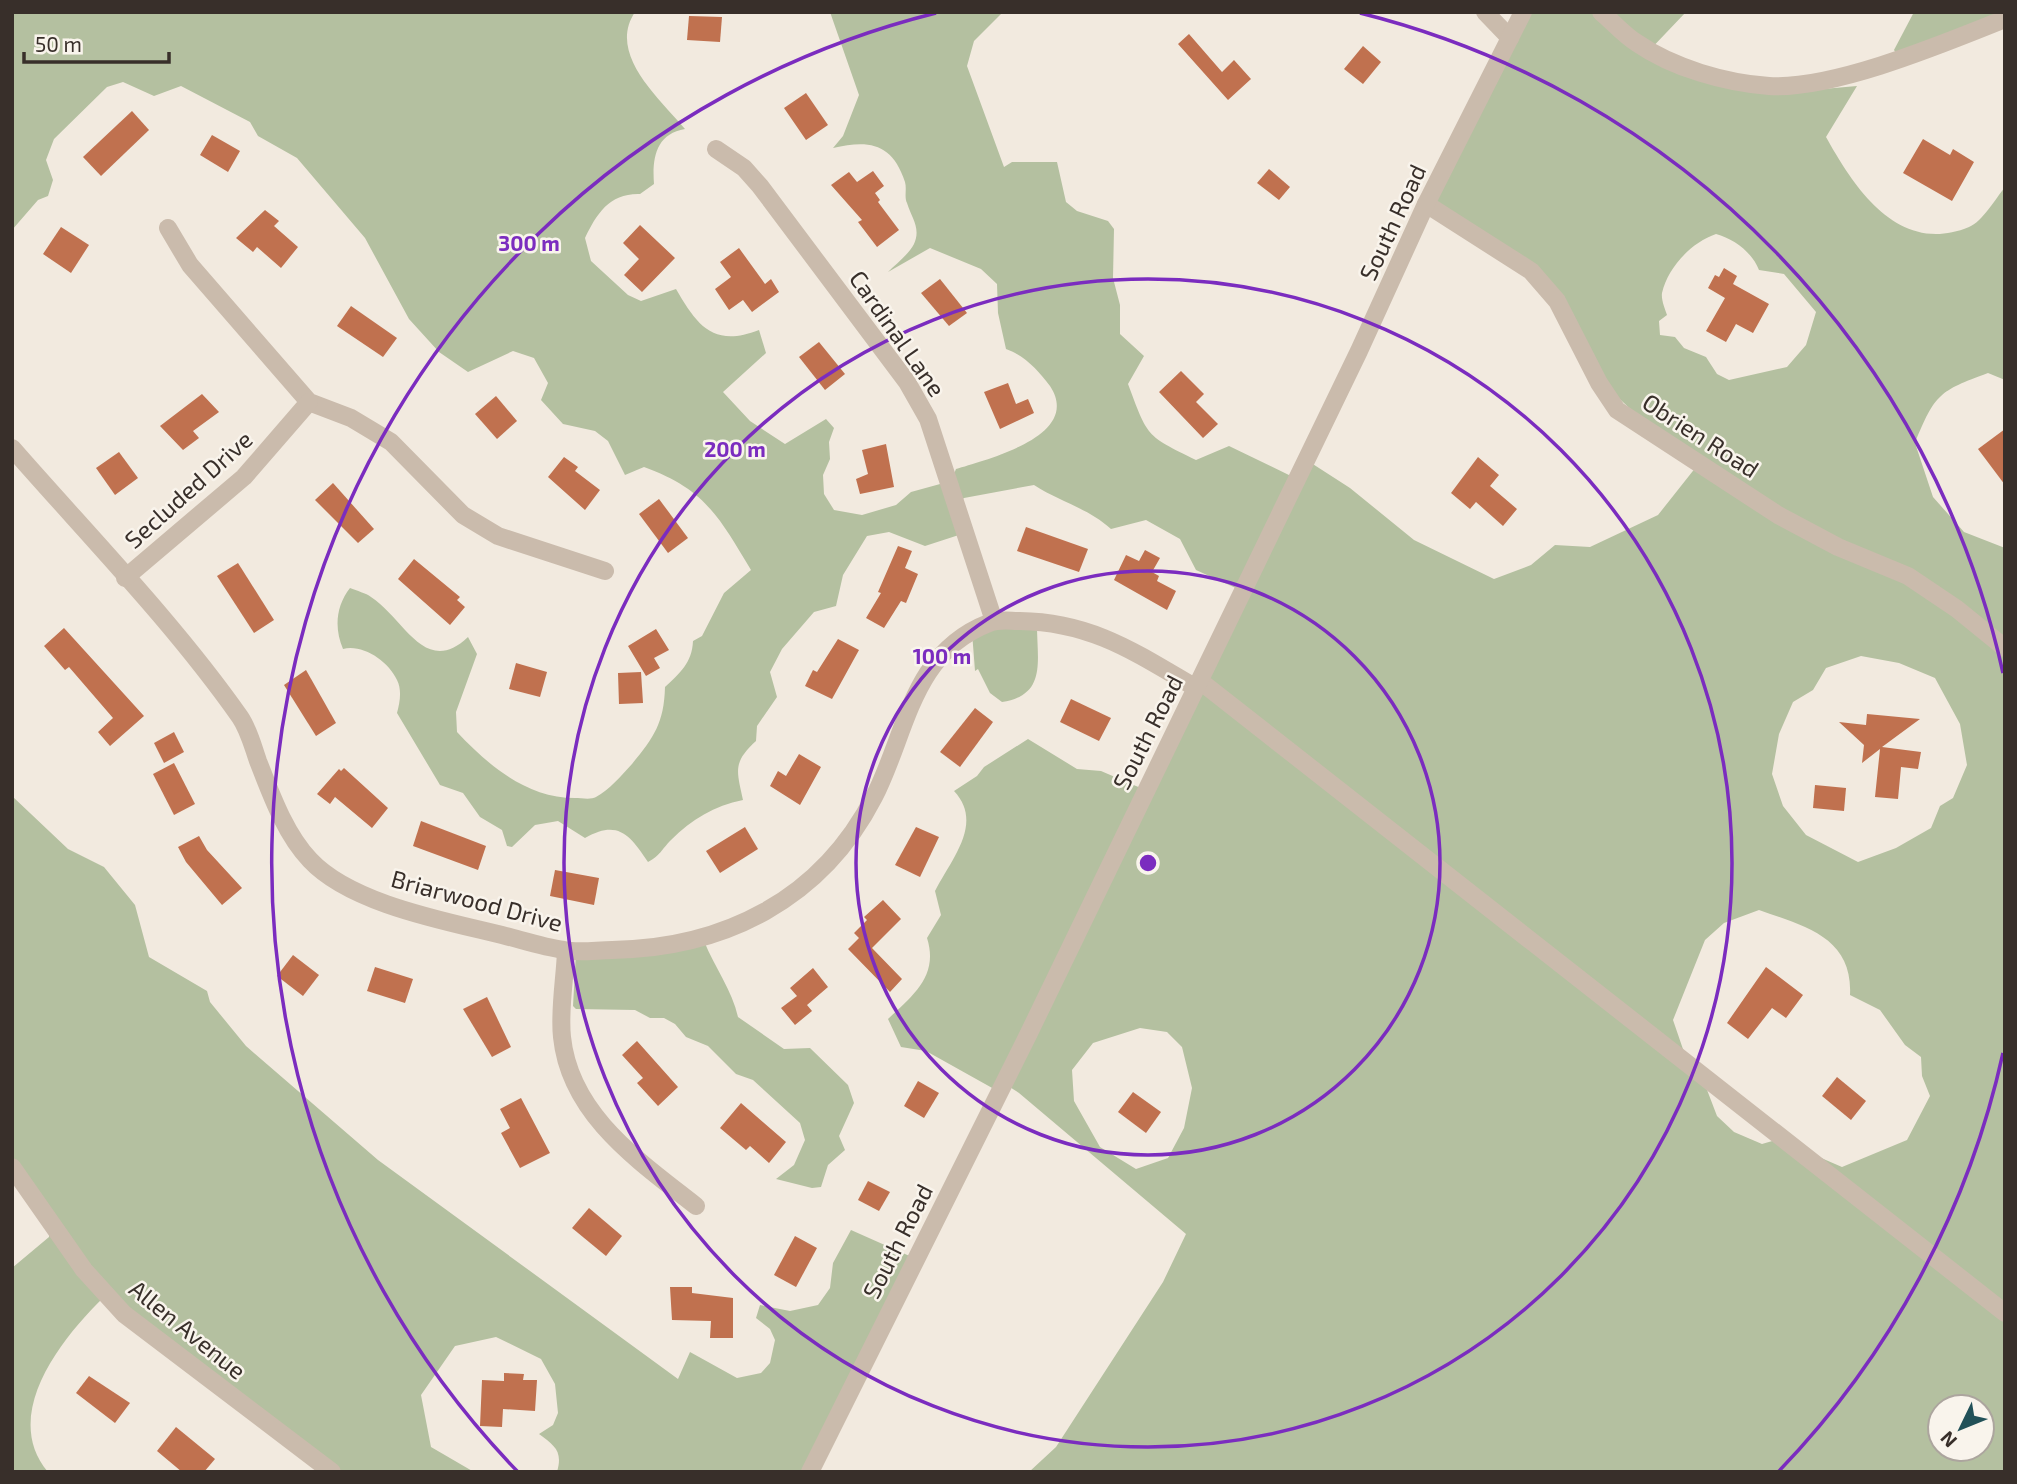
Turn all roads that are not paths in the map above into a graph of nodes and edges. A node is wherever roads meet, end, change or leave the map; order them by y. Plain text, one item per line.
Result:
1 (1485, 12) edge
2 (1523, 12) edge
3 (1601, 12) edge
4 (2005, 19) edge
5 (1510, 38) junction
6 (716, 149) dead end
7 (1426, 204) junction
8 (168, 228) dead end
9 (309, 402) junction
10 (12, 448) edge
11 (605, 571) dead end
12 (125, 578) junction
13 (994, 621) junction
14 (2005, 648) edge
15 (1198, 685) junction
16 (566, 951) junction
17 (12, 1167) edge
18 (696, 1206) dead end
19 (2005, 1313) edge
20 (332, 1472) edge
21 (810, 1472) edge

1 - 5 street
2 - 5 street, South Road
3 - 4 street
5 - 7 street, South Road
6 - 13 street, Cardinal Lane
7 - 14 street, Obrien Road
7 - 15 street, South Road
8 - 9 street
9 - 11 street
9 - 12 street, Secluded Drive
10 - 12 street, Briarwood Drive
12 - 16 street, Briarwood Drive
13 - 15 street
13 - 16 street, Briarwood Drive
15 - 19 street
15 - 21 street, South Road
16 - 18 street
17 - 20 street, Allen Avenue

